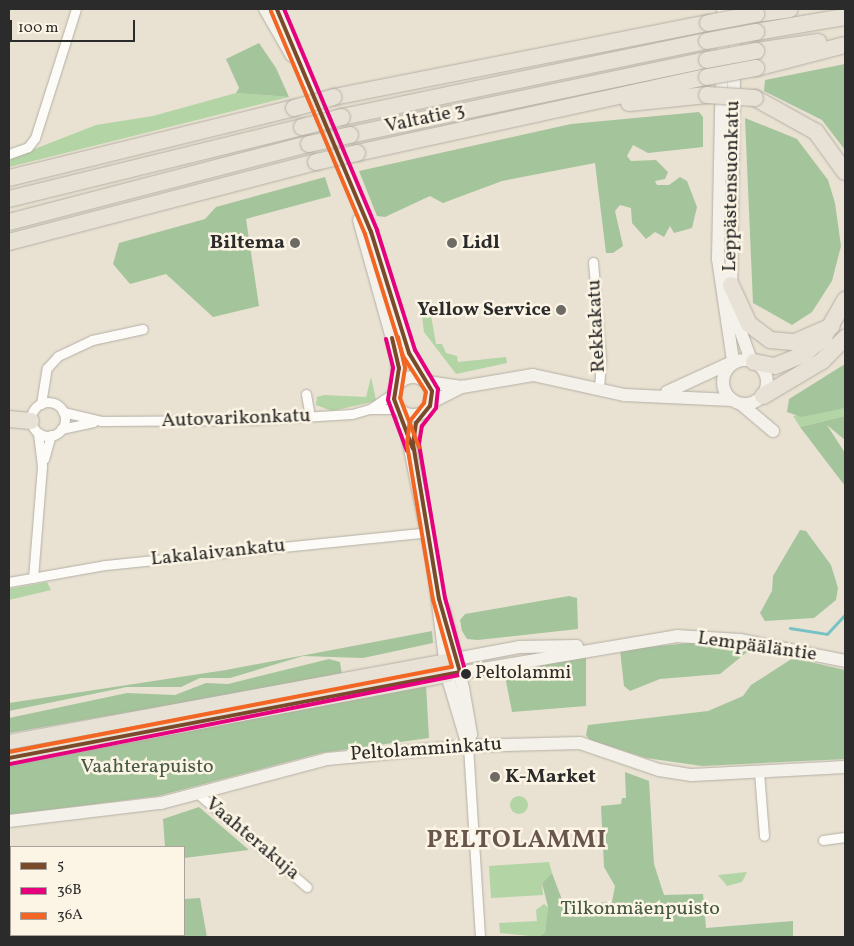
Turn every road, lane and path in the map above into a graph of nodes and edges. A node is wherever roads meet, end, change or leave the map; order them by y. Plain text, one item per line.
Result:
1 (76, 9) edge
2 (265, 9) edge
3 (277, 9) edge
4 (729, 9) edge
5 (735, 9) edge
6 (790, 9) edge
7 (713, 15) edge
8 (845, 17) edge
9 (845, 39) edge
10 (845, 44) edge
11 (310, 83) junction
12 (569, 108) junction
13 (9, 154) edge
14 (845, 172) edge
15 (9, 178) edge
16 (352, 193) junction
17 (9, 199) edge
18 (9, 222) edge
19 (9, 242) edge
20 (593, 262) dead end
21 (730, 285) junction
22 (845, 300) edge
23 (832, 326) junction
24 (143, 329) dead end
25 (845, 338) edge
26 (752, 361) junction
27 (732, 362) junction
28 (46, 374) junction
29 (425, 380) junction
30 (462, 387) junction
31 (396, 389) junction
32 (599, 390) junction
33 (306, 394) dead end
34 (660, 395) junction
35 (762, 396) junction
36 (432, 402) junction
37 (737, 402) junction
38 (53, 403) junction
39 (41, 404) junction
40 (370, 409) junction
41 (401, 411) junction
42 (63, 412) junction
43 (423, 413) junction
44 (310, 416) junction
45 (9, 419) edge
46 (101, 421) junction
47 (35, 427) junction
48 (61, 429) junction
49 (51, 435) junction
50 (412, 444) junction
51 (42, 466) junction
52 (428, 532) junction
53 (33, 578) junction
54 (9, 582) edge
55 (610, 645) junction
56 (451, 659) junction
57 (845, 660) edge
58 (454, 674) junction
59 (9, 742) edge
60 (468, 745) junction
61 (9, 758) edge
62 (845, 768) edge
63 (759, 772) junction
64 (196, 792) junction
65 (9, 821) edge
66 (764, 836) dead end
67 (845, 837) edge
68 (823, 840) dead end
69 (307, 887) dead end
70 (480, 937) edge

1 - 13 street
2 - 11 main road
3 - 11 main road
4 - 7 highway
5 - 21 main road, Leppästensuonkatu
6 - 7 highway, bridge
7 - 15 highway, bridge
7 - 27 main road, Leppästensuonkatu
8 - 17 highway, Valtatie 3, bridge
9 - 18 highway, Valtatie 3, bridge
10 - 12 highway, bridge
11 - 16 main road
12 - 14 highway, bridge
12 - 19 highway, bridge
16 - 29 main road
16 - 31 main road
20 - 32 street, Rekkakatu
21 - 23 highway
21 - 26 main road, Leppästensuonkatu
22 - 23 highway
23 - 26 highway
24 - 28 street
25 - 35 highway
26 - 27 main road
26 - 35 main road
27 - 34 main road
27 - 37 main road
28 - 38 street
28 - 39 street
29 - 30 main road
29 - 31 main road
29 - 36 main road
30 - 32 main road
30 - 36 main road
31 - 40 street, Autovarikonkatu
31 - 41 main road
32 - 34 main road
33 - 44 street
34 - 37 main road
35 - 37 main road
35 - 37 main road
36 - 43 main road
38 - 39 street
38 - 42 street
39 - 47 street
40 - 41 street, Autovarikonkatu
40 - 44 street, Autovarikonkatu
41 - 43 main road
41 - 50 main road
42 - 46 street, Autovarikonkatu
42 - 48 street
43 - 50 main road
44 - 46 street, Autovarikonkatu
45 - 47 highway
46 - 48 street, Autovarikonkatu
47 - 49 street
47 - 51 street
48 - 49 street
49 - 51 street
50 - 52 main road
51 - 53 street
52 - 53 street, Lakalaivankatu
52 - 56 main road
53 - 54 street, Lakalaivankatu
55 - 56 main road, Lempääläntie
55 - 57 main road, Lempääläntie
55 - 58 main road, Lempääläntie
56 - 58 main road
56 - 59 main road, Lempääläntie
58 - 60 main road
58 - 61 main road, Lempääläntie
60 - 63 main road, Peltolamminkatu
60 - 64 main road, Peltolamminkatu
60 - 70 street
62 - 63 main road, Peltolamminkatu
63 - 66 street
64 - 65 main road, Peltolamminkatu
64 - 69 street, Vaahterakuja
67 - 68 street

